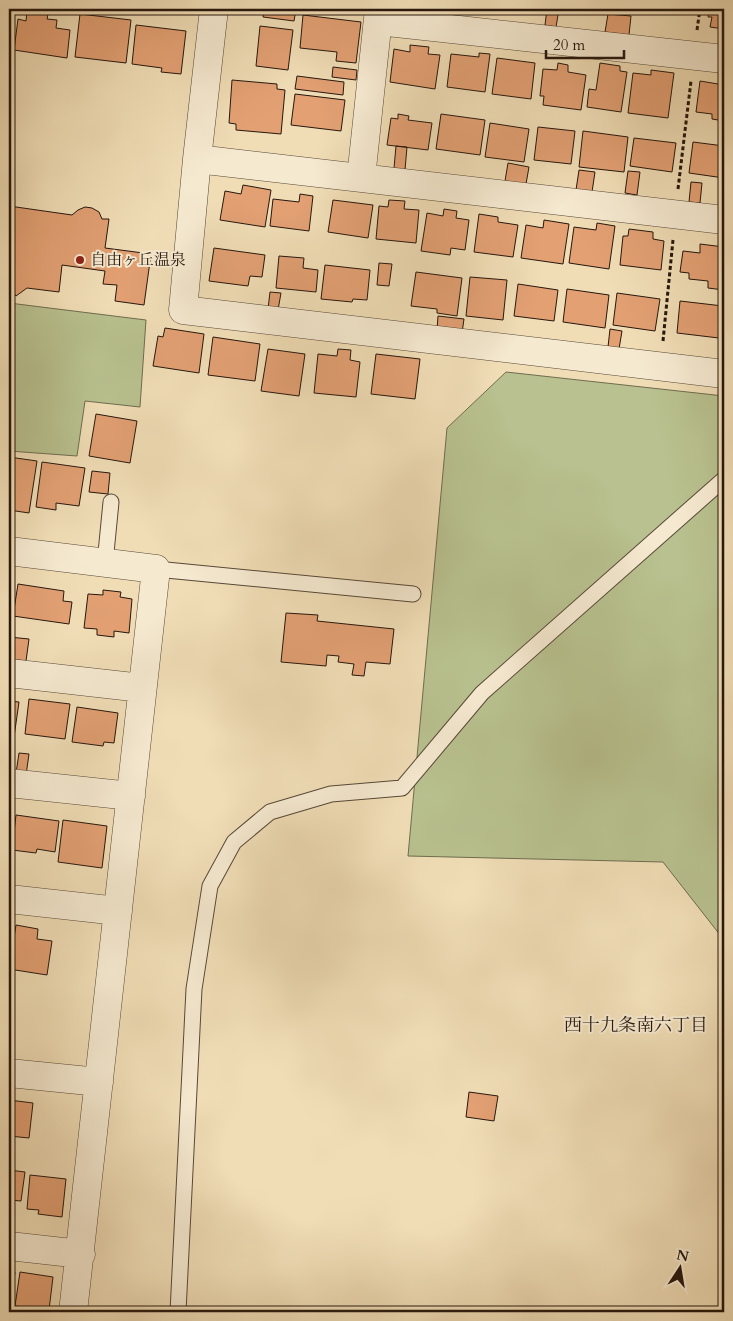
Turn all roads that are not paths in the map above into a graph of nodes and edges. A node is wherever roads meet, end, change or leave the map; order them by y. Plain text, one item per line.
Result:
1 (214, 9) edge
2 (378, 15) edge
3 (724, 59) edge
4 (197, 159) junction
5 (361, 178) junction
6 (724, 220) edge
7 (724, 374) edge
8 (724, 479) edge
9 (111, 502) dead end
10 (9, 551) edge
11 (105, 562) junction
12 (156, 569) junction
13 (413, 594) dead end
14 (9, 674) edge
15 (142, 688) junction
16 (9, 783) edge
17 (131, 796) junction
18 (9, 899) edge
19 (118, 911) junction
20 (9, 1073) edge
21 (99, 1082) junction
22 (9, 1246) edge
23 (81, 1254) junction
24 (73, 1312) edge
25 (178, 1312) edge

1 - 4 street
2 - 3 street
2 - 5 street
4 - 5 street
4 - 7 street
5 - 6 street
8 - 25 lane
9 - 11 lane
10 - 11 street
11 - 12 street
12 - 13 lane
12 - 15 street
14 - 15 street
15 - 17 street
16 - 17 street
17 - 19 street
18 - 19 street
19 - 21 street
20 - 21 street
21 - 23 street
22 - 23 street
23 - 24 street

